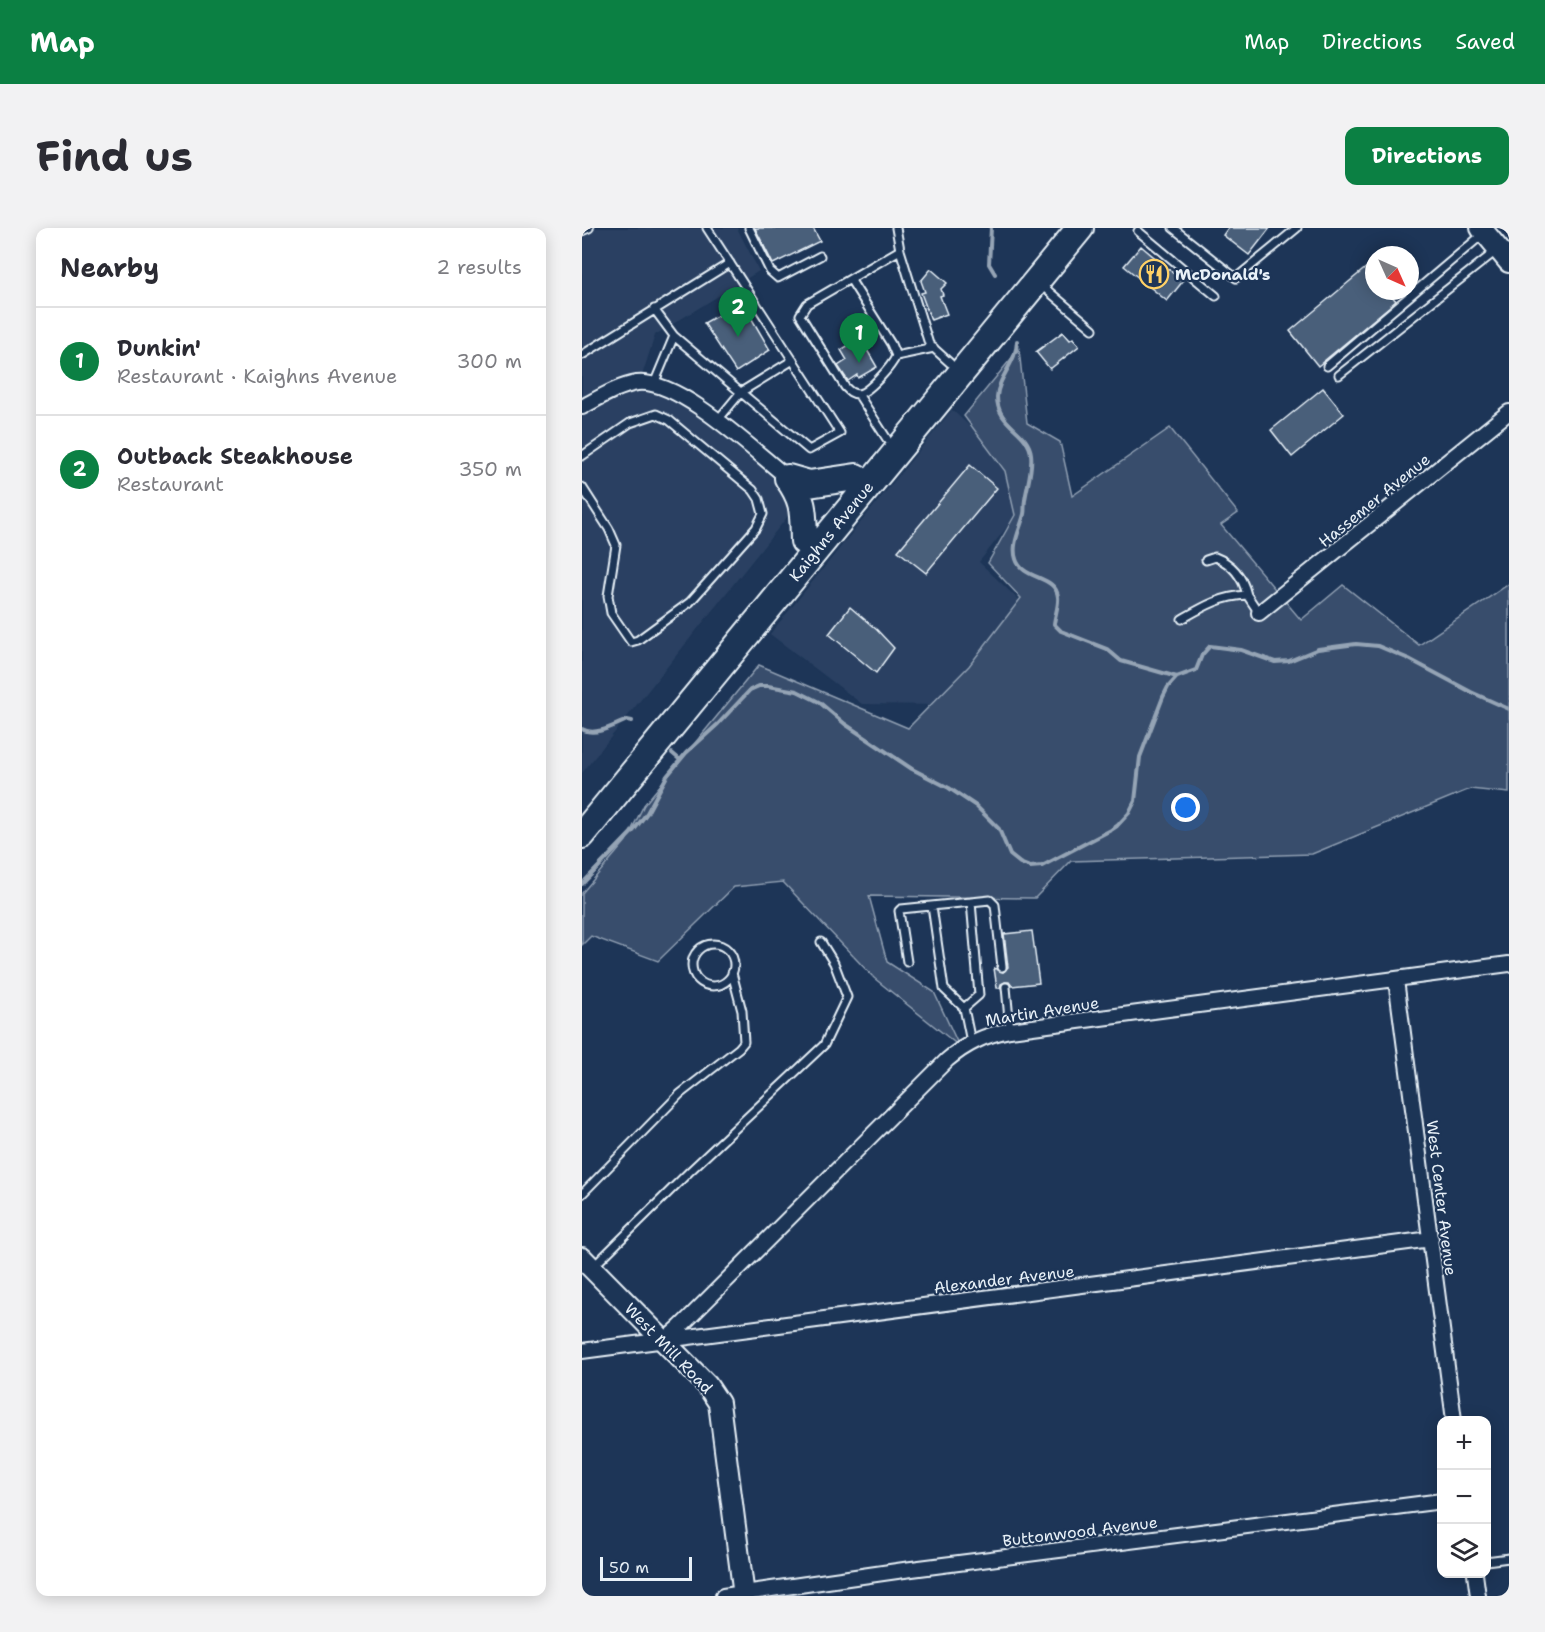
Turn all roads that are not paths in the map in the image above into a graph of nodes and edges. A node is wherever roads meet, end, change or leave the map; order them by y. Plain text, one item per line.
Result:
1 (589, 228) edge
2 (707, 228) edge
3 (748, 228) edge
4 (896, 228) edge
5 (1058, 228) edge
6 (1080, 228) edge
7 (1173, 228) edge
8 (1297, 228) edge
9 (1485, 230) edge
10 (582, 231) edge
11 (1138, 231) dead end
12 (900, 250) junction
13 (820, 256) dead end
14 (1504, 256) edge
15 (730, 263) junction
16 (850, 279) junction
17 (1036, 281) junction
18 (1216, 296) dead end
19 (654, 309) junction
20 (1093, 329) dead end
21 (675, 336) junction
22 (582, 355) edge
23 (896, 356) junction
24 (942, 356) junction
25 (793, 360) junction
26 (1327, 366) dead end
27 (1339, 375) dead end
28 (654, 384) junction
29 (741, 392) junction
30 (858, 394) junction
31 (582, 407) edge
32 (1509, 412) edge
33 (717, 421) junction
34 (887, 439) junction
35 (582, 456) edge
36 (856, 477) junction
37 (788, 478) junction
38 (582, 487) edge
39 (804, 541) junction
40 (1206, 560) dead end
41 (1246, 595) junction
42 (1259, 613) joint
43 (1182, 619) dead end
44 (582, 810) edge
45 (582, 835) edge
46 (971, 902) junction
47 (932, 906) junction
48 (821, 942) dead end
49 (907, 962) dead end
50 (1509, 964) edge
51 (1002, 967) dead end
52 (732, 973) junction
53 (1396, 980) junction
54 (1006, 987) dead end
55 (964, 1008) junction
56 (1010, 1030) junction
57 (971, 1042) junction
58 (582, 1194) edge
59 (1431, 1239) junction
60 (587, 1263) edge
61 (664, 1341) junction
62 (582, 1351) edge
63 (1453, 1416) edge
64 (1437, 1502) edge
65 (1509, 1558) edge
66 (1491, 1560) edge
67 (1476, 1578) edge
68 (744, 1595) edge
69 (723, 1596) edge
70 (1478, 1596) edge

1 - 10 lane
2 - 15 lane
3 - 13 lane
4 - 12 lane
5 - 24 highway, Kaighns Avenue
6 - 17 highway, Kaighns Avenue
7 - 8 lane
9 - 14 street
9 - 26 lane
11 - 18 lane
12 - 16 lane
12 - 24 lane
14 - 27 lane
15 - 19 lane
15 - 25 lane
16 - 23 lane
16 - 30 lane
17 - 20 lane
17 - 45 highway, Kaighns Avenue
19 - 21 lane
19 - 22 lane
21 - 28 lane
21 - 29 lane
23 - 24 lane
23 - 30 lane
24 - 34 highway, Kaighns Avenue
25 - 29 lane
25 - 29 lane
28 - 31 street
28 - 33 street
29 - 33 lane
30 - 34 lane
32 - 42 street, Hassemer Avenue
33 - 37 street
34 - 36 highway, Kaighns Avenue
35 - 38 lane
36 - 37 highway
36 - 39 highway, Kaighns Avenue
37 - 39 highway
39 - 44 highway, Kaighns Avenue
40 - 41 lane
41 - 42 lane
41 - 43 lane
46 - 47 lane
46 - 51 lane
46 - 55 lane
47 - 49 lane
47 - 55 lane
48 - 60 lane
50 - 53 street, Martin Avenue
52 - 52 lane
52 - 58 lane
53 - 56 street, Martin Avenue
53 - 59 street, West Center Avenue
54 - 56 lane
55 - 57 lane
56 - 57 street, Martin Avenue
57 - 61 street, Martin Avenue
59 - 61 street, Alexander Avenue
59 - 63 street, West Center Avenue
60 - 61 street, West Mill Road
61 - 62 street, Alexander Avenue
61 - 68 street, West Mill Road
64 - 68 street, Buttonwood Avenue
65 - 66 lane
67 - 70 street
68 - 69 street, Buttonwood Avenue

